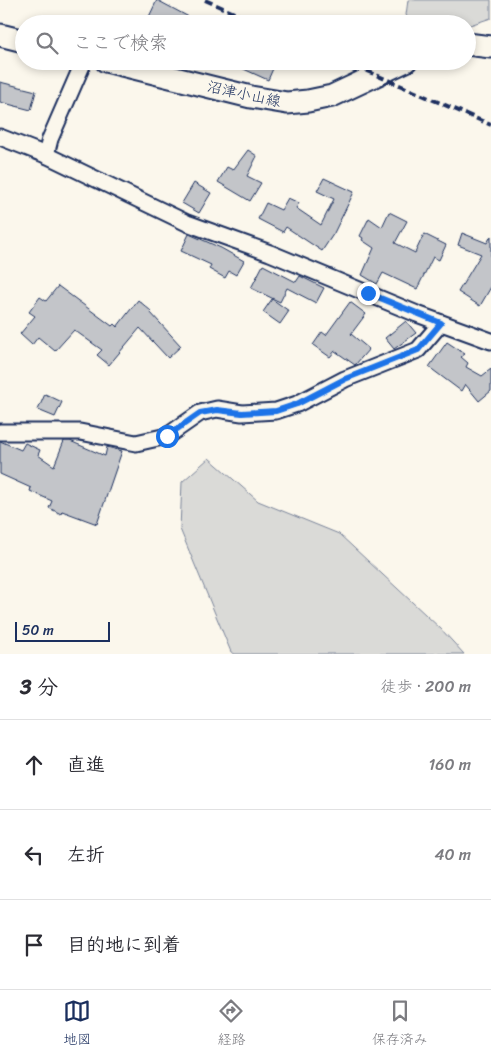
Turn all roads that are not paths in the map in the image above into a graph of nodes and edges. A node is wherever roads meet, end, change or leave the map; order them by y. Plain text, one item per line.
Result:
1 (0, 35) edge
2 (15, 39) edge
3 (476, 45) edge
4 (491, 47) edge
5 (80, 70) edge
6 (141, 70) edge
7 (387, 70) edge
8 (0, 137) edge
9 (46, 155) junction
10 (441, 323) junction
11 (491, 341) edge
12 (0, 432) edge

1 - 2 main road
3 - 4 main road
5 - 9 street
6 - 7 main road, 沼津小山線
8 - 9 street
9 - 10 street
10 - 11 street
10 - 12 street

